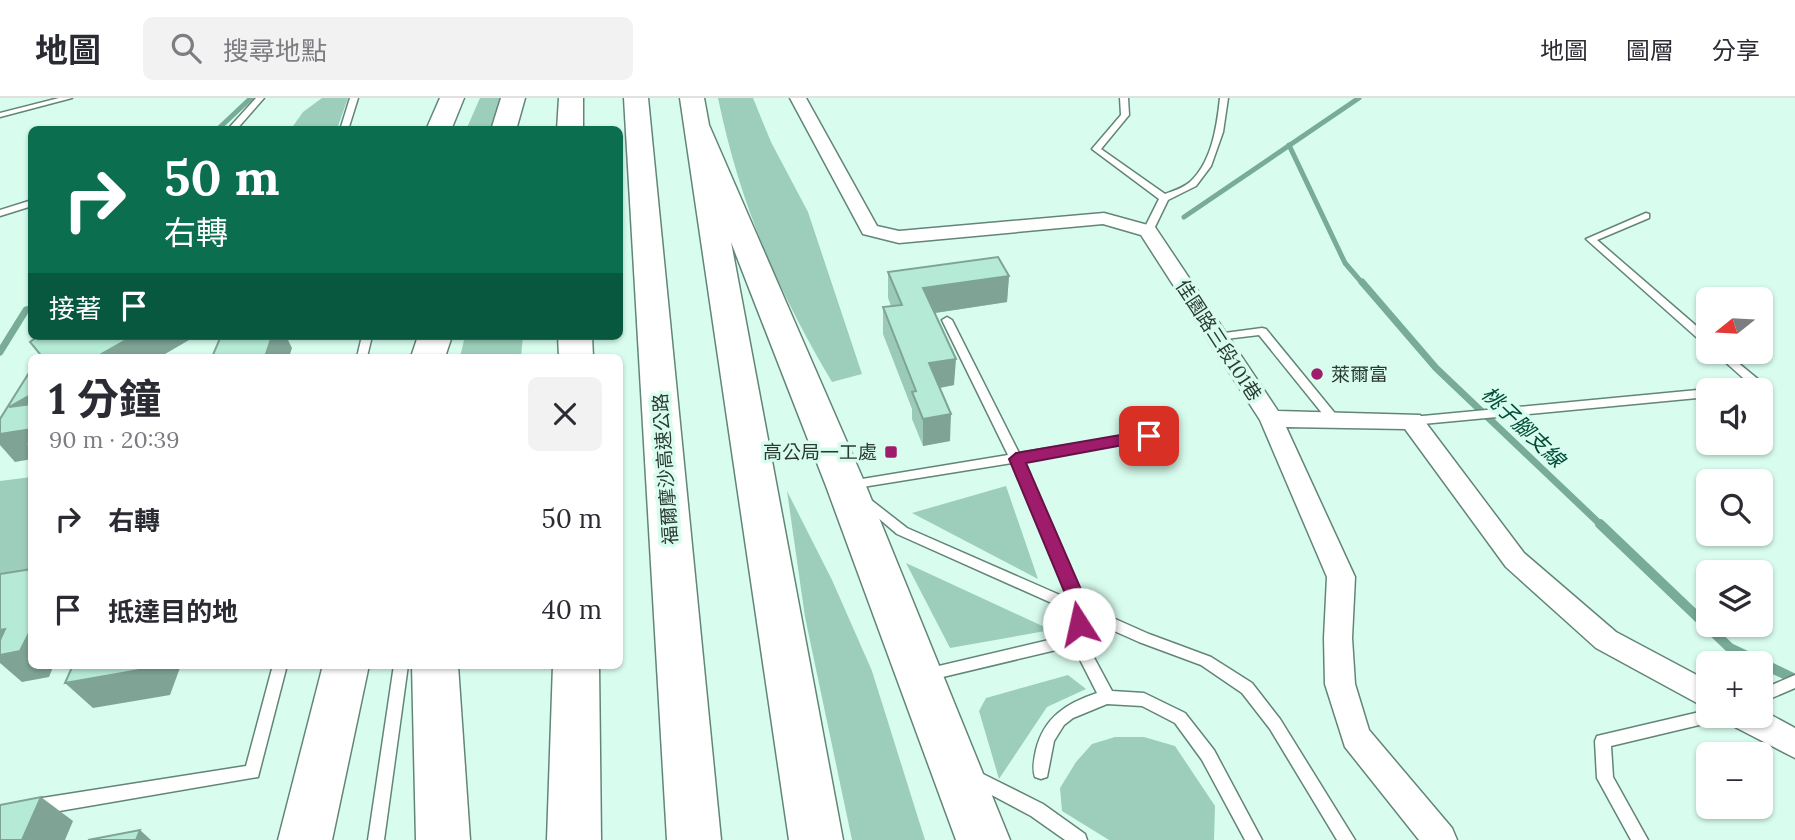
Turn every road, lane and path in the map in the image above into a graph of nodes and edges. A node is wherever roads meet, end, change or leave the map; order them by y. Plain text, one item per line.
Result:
1 (68, 98) edge
2 (260, 98) edge
3 (354, 98) edge
4 (452, 98) edge
5 (513, 98) edge
6 (571, 98) edge
7 (636, 98) edge
8 (798, 98) edge
9 (1124, 98) edge
10 (1224, 98) edge
11 (696, 114) edge
12 (0, 115) edge
13 (235, 126) edge
14 (345, 126) edge
15 (440, 126) edge
16 (505, 126) edge
17 (570, 126) edge
18 (1164, 198) junction
19 (28, 204) edge
20 (0, 213) edge
21 (1646, 216) dead end
22 (1148, 231) junction
23 (947, 320) dead end
24 (1696, 331) edge
25 (1217, 337) junction
26 (1733, 364) edge
27 (1749, 378) edge
28 (1696, 394) edge
29 (1271, 419) junction
30 (1334, 420) junction
31 (1412, 421) junction
32 (1149, 436) dead end
33 (1016, 459) junction
34 (846, 486) junction
35 (1081, 610) junction
36 (1077, 639) junction
37 (279, 669) edge
38 (345, 669) edge
39 (400, 669) edge
40 (435, 669) edge
41 (576, 669) edge
42 (920, 676) junction
43 (1795, 681) edge
44 (1696, 689) edge
45 (1773, 691) edge
46 (1107, 697) junction
47 (1696, 720) edge
48 (1766, 728) edge
49 (1795, 744) edge
50 (957, 769) junction
51 (1041, 772) dead end
52 (33, 807) edge
53 (305, 840) edge
54 (376, 840) edge
55 (443, 840) edge
56 (574, 840) edge
57 (694, 840) edge
58 (817, 840) edge
59 (983, 840) edge
60 (1079, 840) edge
61 (1254, 840) edge
62 (1347, 840) edge
63 (1440, 840) edge
64 (1640, 840) edge

1 - 12 lane
2 - 13 lane
3 - 14 lane
4 - 15 highway
5 - 16 highway
6 - 17 highway
7 - 57 highway, 福爾摩沙高速公路
8 - 22 street
9 - 18 lane
10 - 18 lane
11 - 34 highway
11 - 58 highway
18 - 22 lane
19 - 20 lane
21 - 24 lane
22 - 25 street, 佳園路三段101巷
23 - 33 lane
25 - 29 street, 佳園路三段101巷
25 - 30 lane
26 - 27 lane
28 - 31 lane
29 - 30 street
29 - 63 street, 佳園路三段101巷
30 - 31 street
31 - 44 street
32 - 33 lane
33 - 34 lane
33 - 35 lane
34 - 35 lane
34 - 42 highway
35 - 36 lane
35 - 62 lane
36 - 42 lane
36 - 46 lane
37 - 52 lane
38 - 53 highway
39 - 54 lane
40 - 55 highway
41 - 56 highway
42 - 50 highway
43 - 45 lane
46 - 51 lane
46 - 61 lane
47 - 64 lane
48 - 49 street
50 - 59 highway
50 - 60 lane

